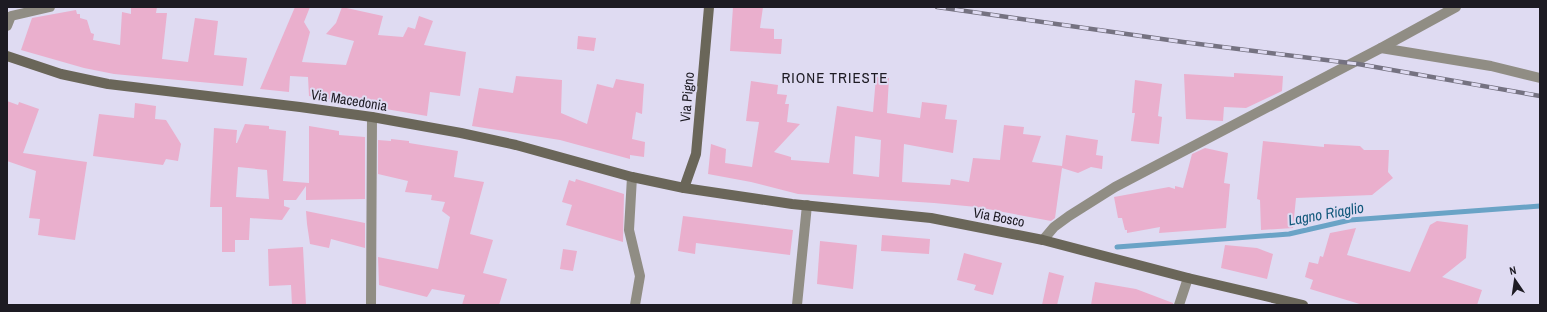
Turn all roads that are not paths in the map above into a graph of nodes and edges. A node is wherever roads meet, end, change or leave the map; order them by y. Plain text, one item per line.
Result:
1 (50, 7) edge
2 (709, 7) edge
3 (1456, 7) edge
4 (7, 26) edge
5 (1381, 48) junction
6 (7, 56) edge
7 (1540, 78) edge
8 (372, 117) junction
9 (632, 177) junction
10 (684, 188) junction
11 (807, 205) junction
12 (1043, 240) junction
13 (1188, 278) junction
14 (371, 305) edge
15 (635, 305) edge
16 (797, 305) edge
17 (1179, 305) edge
18 (1303, 305) edge

1 - 4 street
2 - 10 main road, Via Pigno
3 - 5 street
5 - 7 street
5 - 12 street
6 - 8 main road, Via Macedonia
8 - 9 main road, Via Macedonia
8 - 14 street
9 - 10 main road, Via Macedonia
9 - 15 street
10 - 11 main road, Via Bosco
11 - 12 main road, Via Bosco
11 - 16 street
12 - 13 main road, Via Bosco
13 - 17 street
13 - 18 main road, Via Bosco

